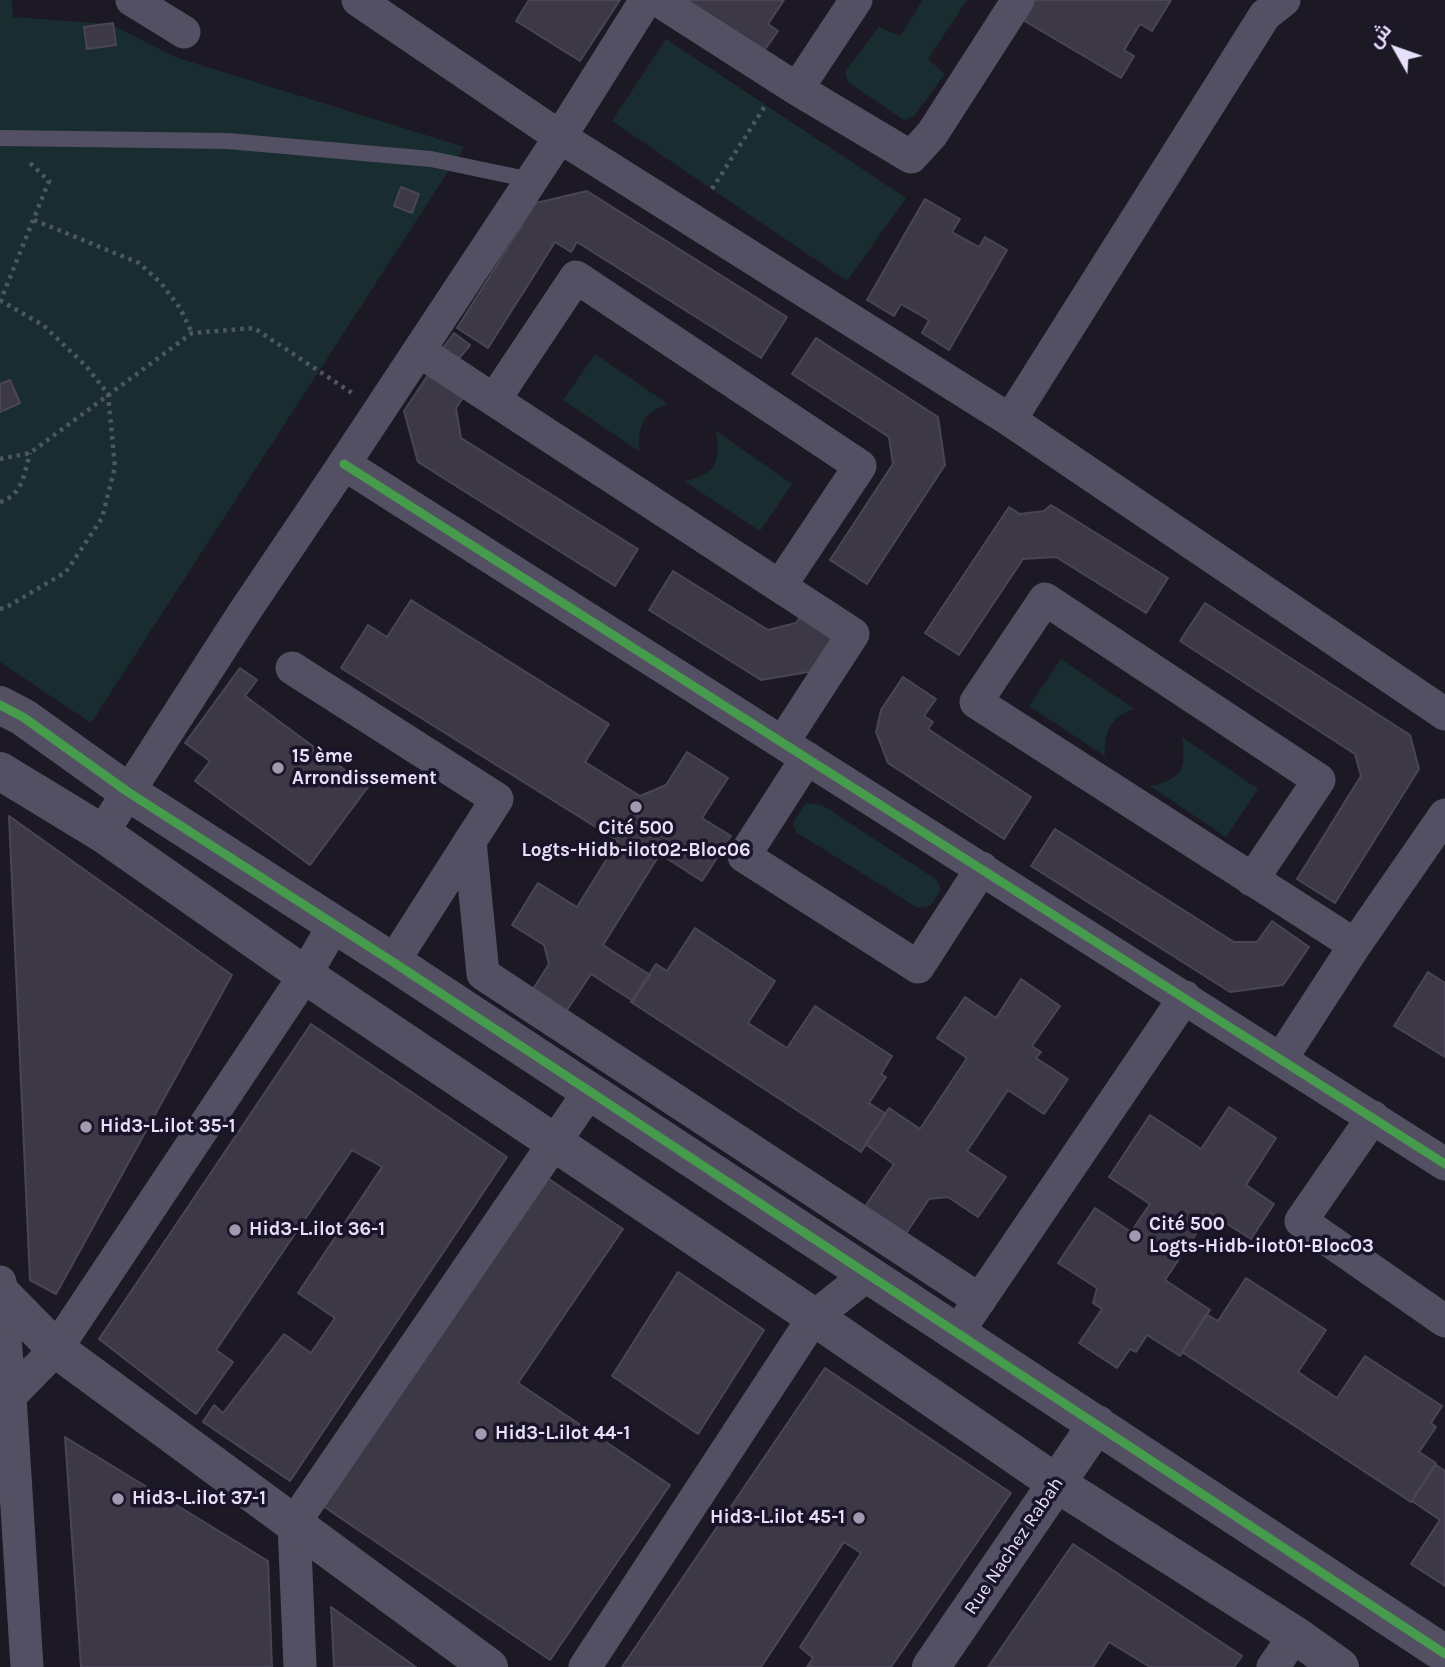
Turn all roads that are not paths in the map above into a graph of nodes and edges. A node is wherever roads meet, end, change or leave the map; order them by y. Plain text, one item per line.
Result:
1 (132, 0) edge
2 (358, 0) edge
3 (646, 0) edge
4 (658, 0) edge
5 (856, 0) edge
6 (1018, 0) edge
7 (1284, 0) edge
8 (184, 32) dead end
9 (797, 89) junction
10 (560, 137) junction
11 (1, 138) edge
12 (531, 180) junction
13 (419, 351) junction
14 (494, 400) junction
15 (1010, 420) junction
16 (344, 464) junction
17 (780, 586) junction
18 (292, 668) dead end
19 (0, 705) edge
20 (1445, 714) edge
21 (795, 750) junction
22 (0, 771) edge
23 (128, 792) junction
24 (1445, 815) edge
25 (102, 833) junction
26 (470, 841) junction
27 (982, 869) junction
28 (1252, 880) junction
29 (334, 925) junction
30 (1355, 945) junction
31 (393, 962) junction
32 (305, 975) junction
33 (1185, 997) junction
34 (1280, 1059) junction
35 (589, 1092) junction
36 (1373, 1117) junction
37 (554, 1142) junction
38 (1445, 1164) edge
39 (867, 1275) junction
40 (0, 1282) edge
41 (0, 1292) edge
42 (980, 1300) junction
43 (814, 1317) junction
44 (1445, 1321) edge
45 (957, 1334) junction
46 (57, 1349) junction
47 (10, 1396) junction
48 (1097, 1424) junction
49 (1056, 1483) junction
50 (294, 1523) junction
51 (1295, 1635) junction
52 (1445, 1654) edge
53 (27, 1667) edge
54 (300, 1667) edge
55 (489, 1667) edge
56 (585, 1667) edge
57 (931, 1667) edge
58 (1273, 1667) edge
59 (1340, 1667) edge

1 - 8 street
2 - 10 street
3 - 10 street
4 - 9 street
5 - 9 street
6 - 9 street
7 - 15 street
10 - 12 street
10 - 15 street
11 - 12 lane
12 - 13 street
13 - 14 street
13 - 16 street
14 - 17 street
14 - 17 street
15 - 20 street
16 - 21 street
16 - 23 street
17 - 21 street
18 - 26 street
19 - 23 street
21 - 27 street
21 - 27 street
22 - 25 street
23 - 25 street
23 - 29 street
24 - 30 street
25 - 32 street
26 - 31 street
26 - 42 street
27 - 33 street
28 - 28 street
28 - 30 street
29 - 31 street
29 - 32 street
30 - 34 street
31 - 35 street
32 - 37 street
32 - 46 street
33 - 34 street
33 - 42 street
34 - 36 street
35 - 37 street
35 - 39 street
36 - 38 street
36 - 44 street
37 - 43 street
37 - 50 street
39 - 43 street
39 - 45 street
40 - 41 street
41 - 46 street
41 - 47 street
42 - 45 street
43 - 49 street
43 - 56 street
45 - 48 street
46 - 47 street
46 - 50 street
47 - 53 street
48 - 49 street, Rue Nachez Rabah
48 - 52 street
49 - 51 street
49 - 57 street, Rue Nachez Rabah
50 - 54 street
50 - 55 street
51 - 58 street
51 - 59 street

